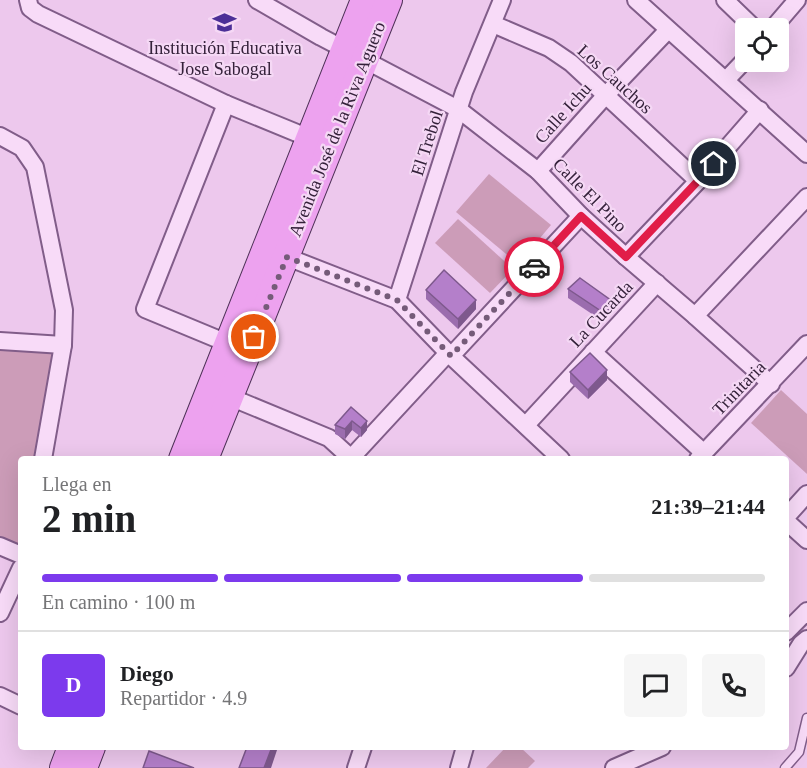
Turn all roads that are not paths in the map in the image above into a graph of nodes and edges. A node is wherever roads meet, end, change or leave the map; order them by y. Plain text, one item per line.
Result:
1 (28, 0) edge
2 (257, 0) edge
3 (364, 0) edge
4 (388, 0) edge
5 (502, 0) edge
6 (636, 0) edge
7 (725, 0) edge
8 (797, 0) edge
9 (744, 18) edge
10 (782, 18) edge
11 (493, 24) junction
12 (668, 30) junction
13 (354, 54) junction
14 (735, 71) edge
15 (726, 80) junction
16 (605, 96) junction
17 (226, 104) junction
18 (458, 109) junction
19 (760, 110) junction
20 (0, 136) edge
21 (309, 138) junction
22 (804, 145) edge
23 (538, 171) junction
24 (698, 181) junction
25 (807, 197) edge
26 (581, 216) junction
27 (287, 257) junction
28 (626, 257) junction
29 (657, 283) junction
30 (397, 300) junction
31 (695, 316) junction
32 (0, 342) edge
33 (227, 343) junction
34 (807, 344) edge
35 (63, 345) junction
36 (593, 352) junction
37 (449, 355) junction
38 (771, 384) junction
39 (230, 397) junction
40 (526, 425) junction
41 (44, 456) edge
42 (183, 456) edge
43 (206, 456) edge
44 (349, 456) edge
45 (355, 456) edge
46 (558, 456) edge
47 (701, 456) edge
48 (807, 494) edge
49 (789, 515) edge
50 (789, 522) edge
51 (807, 540) edge
52 (0, 546) edge
53 (18, 554) edge
54 (18, 574) edge
55 (807, 611) edge
56 (0, 613) edge
57 (789, 629) edge
58 (807, 639) edge
59 (789, 663) edge
60 (0, 696) edge
61 (18, 705) edge
62 (807, 718) edge
63 (70, 750) edge
64 (91, 750) edge
65 (362, 750) edge
66 (464, 750) edge
67 (650, 750) edge
68 (63, 768) edge
69 (84, 768) edge
70 (356, 768) edge
71 (459, 768) edge
72 (614, 768) edge
73 (785, 768) edge

1 - 17 street
2 - 13 street, Calle El Pino
3 - 13 main road, Avenida José de la Riva Aguero
4 - 13 main road, Avenida José de la Riva Aguero
5 - 11 street, El Trebol
6 - 12 street
7 - 9 street
8 - 10 street
11 - 16 street, Los Cauchos
11 - 18 street, El Trebol
12 - 15 street
12 - 16 street, Calle Ichu
13 - 18 street, Calle El Pino
13 - 21 main road, Avenida José de la Riva Aguero
13 - 27 main road, Avenida José de la Riva Aguero
14 - 15 street
15 - 19 street
16 - 23 street, Calle Ichu
16 - 24 street, Los Cauchos
17 - 21 street
17 - 33 street
18 - 23 street, Calle El Pino
18 - 30 street, El Trebol
19 - 22 street
19 - 24 street, La Cucarda
20 - 35 street
21 - 33 main road, Avenida José de la Riva Aguero
23 - 26 street, Calle El Pino
24 - 28 street, La Cucarda
25 - 31 street
26 - 28 street, Calle El Pino
26 - 37 street
27 - 30 street
27 - 39 main road, Avenida José de la Riva Aguero
28 - 29 street, Calle El Pino
29 - 31 street, Calle El Pino
29 - 36 street, La Cucarda
30 - 37 street
31 - 38 street, Calle El Pino
32 - 35 street
33 - 42 main road, Avenida José de la Riva Aguero
34 - 38 street, Trinitaria
35 - 41 street
36 - 40 street, La Cucarda
36 - 47 street
37 - 40 street
37 - 45 street
38 - 47 street, Trinitaria
39 - 43 main road, Avenida José de la Riva Aguero
39 - 44 street
40 - 46 street
48 - 49 street
50 - 51 street
52 - 53 street
54 - 56 street
55 - 57 street
58 - 59 street
60 - 61 street
62 - 73 lane
63 - 68 main road
64 - 69 main road
65 - 70 street
66 - 71 street
67 - 72 street

